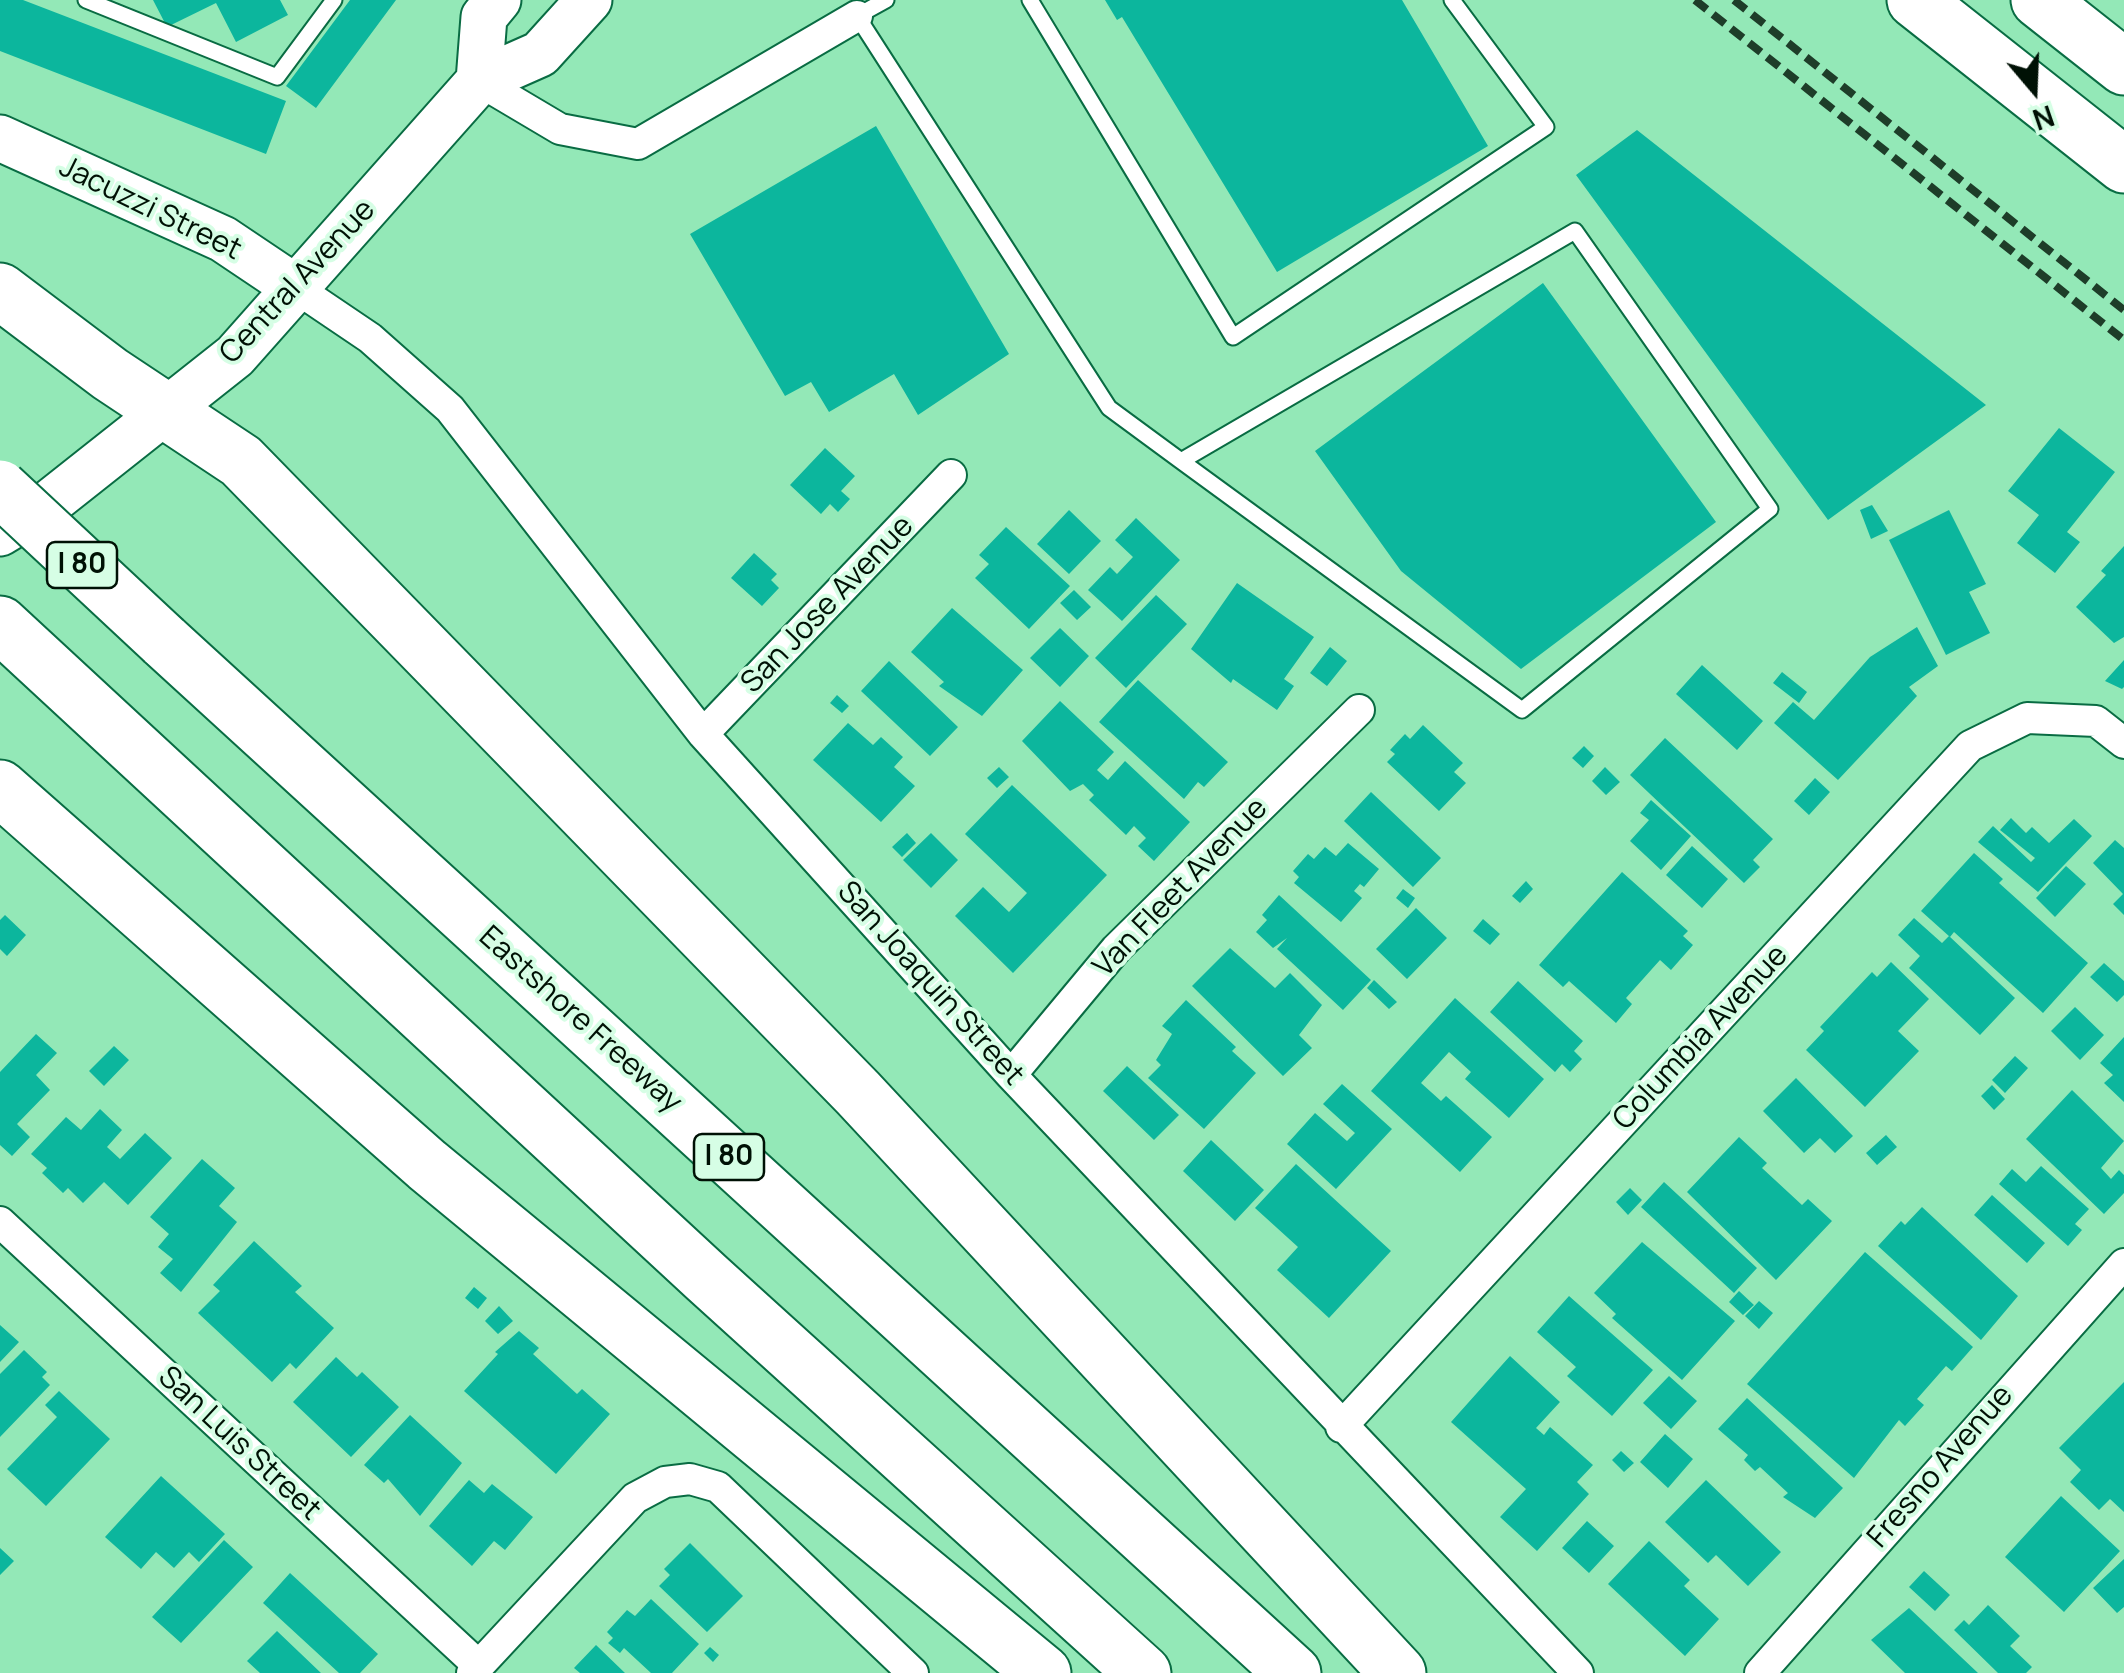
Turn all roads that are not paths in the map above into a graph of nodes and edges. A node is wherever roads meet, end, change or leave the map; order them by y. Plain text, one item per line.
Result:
1 (86, 0) edge
2 (334, 0) edge
3 (498, 0) edge
4 (589, 0) edge
5 (886, 0) edge
6 (1030, 0) edge
7 (1452, 0) edge
8 (1915, 0) edge
9 (2038, 0) edge
10 (111, 3) edge
11 (857, 16) junction
12 (2124, 67) edge
13 (479, 81) junction
14 (0, 138) edge
15 (2124, 165) edge
16 (296, 288) junction
17 (0, 292) edge
18 (166, 410) junction
19 (1181, 462) junction
20 (951, 474) dead end
21 (0, 488) edge
22 (0, 533) edge
23 (0, 624) edge
24 (1358, 710) dead end
25 (703, 734) junction
26 (2124, 742) edge
27 (0, 788) edge
28 (1011, 1075) junction
29 (0, 1222) edge
30 (2124, 1264) edge
31 (1341, 1428) junction
32 (475, 1669) edge
33 (913, 1673) edge
34 (1043, 1673) edge
35 (1144, 1673) edge
36 (1293, 1673) edge
37 (1398, 1673) edge
38 (1578, 1673) edge
39 (1760, 1673) edge

1 - 10 lane
2 - 10 lane
3 - 13 main road
4 - 13 main road, Central Avenue
5 - 11 lane
6 - 7 lane
8 - 15 highway
9 - 12 highway
11 - 13 street
11 - 19 lane
13 - 16 main road, Central Avenue
14 - 16 main road, Jacuzzi Street
16 - 18 main road, Central Avenue
16 - 25 street, San Joaquin Street
17 - 18 highway
18 - 22 main road, Central Avenue
18 - 37 highway
19 - 19 lane
20 - 25 street, San Jose Avenue
21 - 36 highway, Eastshore Freeway / I 80, bridge
23 - 35 highway
24 - 28 street, Van Fleet Avenue
25 - 28 street, San Joaquin Street
26 - 31 street, Columbia Avenue
27 - 34 highway
28 - 31 street, San Joaquin Street
29 - 32 street, San Luis Street
30 - 39 street, Fresno Avenue
31 - 38 street, San Joaquin Street
32 - 33 street

